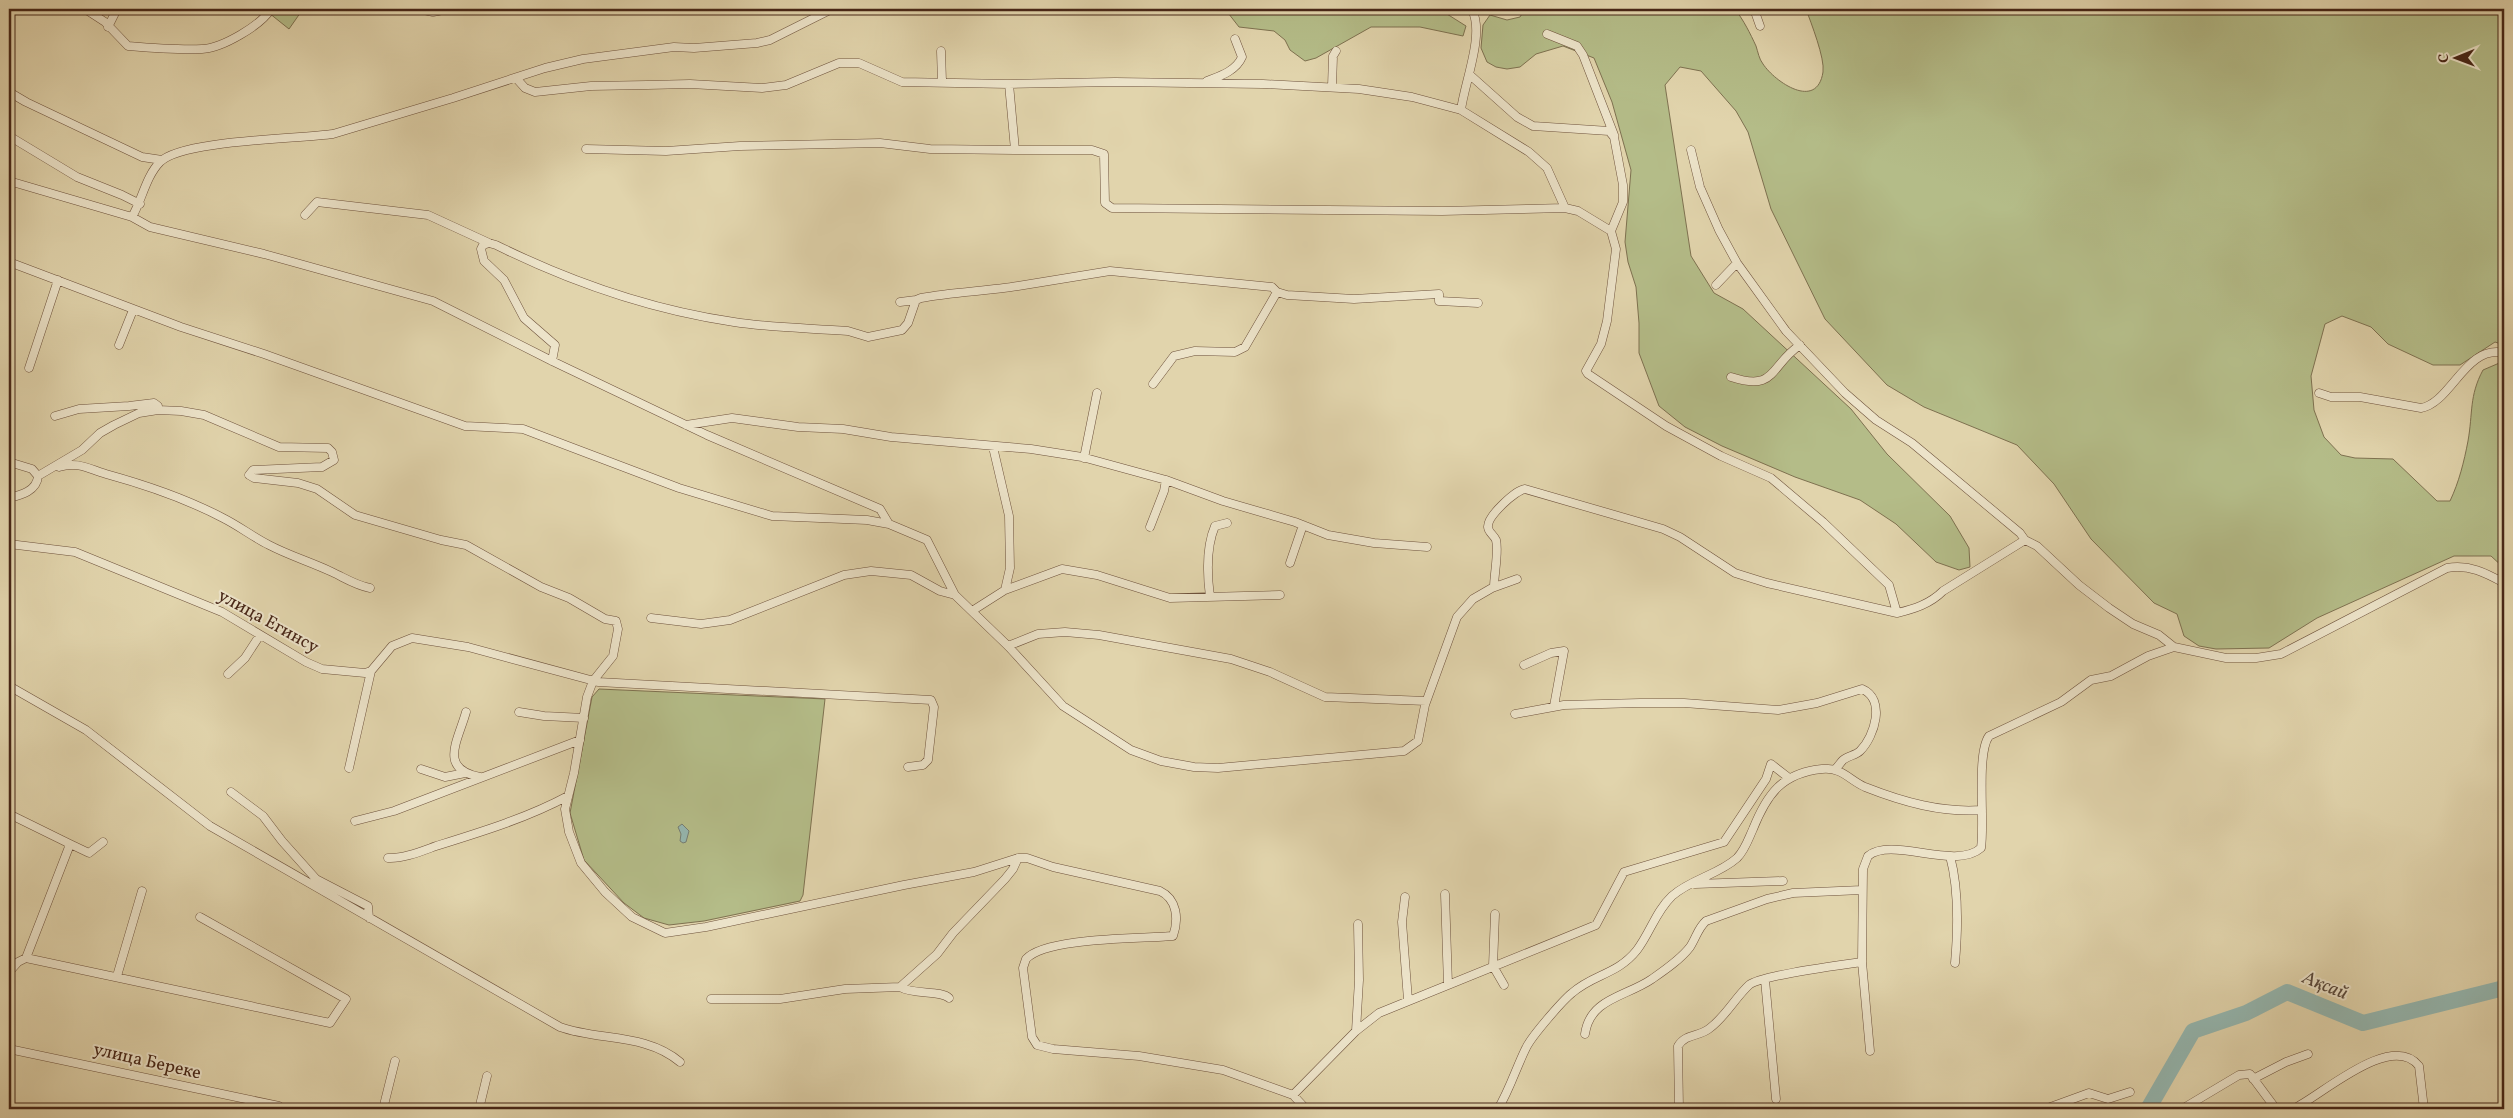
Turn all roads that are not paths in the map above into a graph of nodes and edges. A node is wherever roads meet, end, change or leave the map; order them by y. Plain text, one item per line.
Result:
1 (85, 9) edge
2 (117, 9) edge
3 (271, 9) edge
4 (418, 9) edge
5 (448, 9) edge
6 (832, 9) edge
7 (1466, 9) edge
8 (1754, 9) edge
9 (1760, 26) dead end
10 (108, 27) junction
11 (1547, 34) dead end
12 (1235, 39) dead end
13 (1336, 51) dead end
14 (941, 52) dead end
15 (1470, 75) junction
16 (516, 78) junction
17 (942, 82) junction
18 (1203, 83) junction
19 (1009, 84) junction
20 (1332, 87) junction
21 (9, 92) edge
22 (1461, 110) junction
23 (1611, 131) junction
24 (9, 136) edge
25 (586, 150) dead end
26 (1015, 150) junction
27 (1691, 150) dead end
28 (142, 157) junction
29 (162, 160) junction
30 (154, 168) junction
31 (9, 181) edge
32 (140, 204) junction
33 (1565, 208) junction
34 (305, 215) dead end
35 (132, 217) junction
36 (1611, 231) junction
37 (472, 237) junction
38 (489, 243) junction
39 (481, 252) junction
40 (9, 262) edge
41 (1737, 263) junction
42 (58, 280) junction
43 (1716, 285) dead end
44 (1277, 292) junction
45 (916, 300) junction
46 (900, 302) dead end
47 (1478, 302) dead end
48 (133, 310) junction
49 (119, 345) dead end
50 (1800, 345) junction
51 (2504, 353) edge
52 (552, 362) junction
53 (29, 368) dead end
54 (1731, 377) dead end
55 (1153, 384) dead end
56 (1097, 393) dead end
57 (2319, 393) dead end
58 (158, 410) junction
59 (54, 416) dead end
60 (686, 425) junction
61 (993, 447) junction
62 (76, 454) junction
63 (1084, 458) junction
64 (9, 462) edge
65 (82, 464) junction
66 (45, 471) junction
67 (38, 476) junction
68 (1166, 480) junction
69 (9, 498) edge
70 (889, 524) junction
71 (1227, 524) dead end
72 (1303, 525) junction
73 (1150, 527) dead end
74 (2022, 541) junction
75 (9, 544) edge
76 (1427, 547) dead end
77 (1290, 563) dead end
78 (1517, 579) dead end
79 (2504, 583) edge
80 (1494, 587) junction
81 (370, 588) dead end
82 (1006, 590) junction
83 (955, 595) junction
84 (1280, 595) dead end
85 (1210, 597) junction
86 (972, 611) junction
87 (1897, 613) junction
88 (651, 618) dead end
89 (260, 635) junction
90 (1008, 646) junction
91 (2174, 647) junction
92 (1524, 665) dead end
93 (371, 671) junction
94 (228, 674) dead end
95 (593, 681) junction
96 (9, 686) edge
97 (1426, 701) junction
98 (1554, 706) junction
99 (466, 712) dead end
100 (519, 712) dead end
101 (1515, 714) dead end
102 (584, 718) junction
103 (580, 740) junction
104 (908, 767) dead end
105 (349, 768) dead end
106 (422, 769) dead end
107 (1835, 769) junction
108 (465, 773) junction
109 (480, 777) junction
110 (1789, 778) junction
111 (232, 792) dead end
112 (568, 796) junction
113 (1982, 810) junction
114 (9, 814) edge
115 (355, 822) dead end
116 (104, 842) dead end
117 (71, 846) junction
118 (1950, 856) junction
119 (388, 858) dead end
120 (1018, 858) junction
121 (1783, 881) dead end
122 (1693, 884) junction
123 (1862, 890) junction
124 (142, 891) dead end
125 (1445, 894) dead end
126 (1405, 897) dead end
127 (1496, 914) dead end
128 (200, 917) dead end
129 (369, 918) junction
130 (1358, 924) dead end
131 (26, 958) junction
132 (1862, 962) junction
133 (1955, 963) dead end
134 (1493, 966) junction
135 (9, 972) edge
136 (117, 976) junction
137 (1765, 980) junction
138 (1448, 985) junction
139 (1504, 985) dead end
140 (900, 987) junction
141 (949, 998) dead end
142 (711, 999) dead end
143 (1408, 1000) junction
144 (1356, 1031) junction
145 (1585, 1034) dead end
146 (9, 1049) edge
147 (1870, 1051) dead end
148 (2308, 1054) dead end
149 (395, 1061) dead end
150 (680, 1062) dead end
151 (487, 1076) dead end
152 (2253, 1079) junction
153 (2130, 1092) dead end
154 (1293, 1095) junction
155 (1776, 1099) dead end
156 (269, 1106) edge
157 (279, 1106) dead end
158 (383, 1109) edge
159 (479, 1109) edge
160 (1306, 1109) edge
161 (1498, 1109) edge
162 (1679, 1109) edge
163 (2044, 1109) edge
164 (2182, 1109) edge
165 (2276, 1109) edge
166 (2293, 1109) edge
167 (2424, 1109) edge

1 - 10 street
2 - 10 street
3 - 10 street
4 - 5 street
6 - 16 street
7 - 15 street
8 - 9 street
11 - 23 street
12 - 18 street
13 - 20 street
14 - 17 street
15 - 22 street
15 - 23 street
16 - 17 street
16 - 29 street
17 - 19 street
18 - 19 street
18 - 20 street
19 - 26 street
20 - 22 street
21 - 28 street
22 - 33 street
23 - 36 street
24 - 32 street
25 - 26 street
26 - 33 street
27 - 41 street
28 - 29 street
28 - 30 street
29 - 30 street
30 - 32 street
31 - 35 street
32 - 35 street
33 - 36 street
34 - 37 street
35 - 52 street
36 - 87 street
37 - 38 street
37 - 39 street
38 - 39 street
38 - 45 street
39 - 52 street
40 - 42 street
41 - 43 street
41 - 50 street
42 - 48 street
42 - 53 street
44 - 45 street
44 - 47 street
44 - 55 street
45 - 46 street
48 - 49 street
48 - 70 street
50 - 54 street
50 - 74 street
51 - 57 street
52 - 60 street
56 - 63 street
58 - 59 street
58 - 62 street
58 - 95 street
60 - 61 street
60 - 70 street
61 - 63 street
61 - 82 street
62 - 65 street
62 - 66 street
63 - 68 street
64 - 67 street
65 - 66 street
65 - 81 street
66 - 67 street
67 - 69 street
68 - 72 street
68 - 73 street
70 - 83 street
71 - 85 street
72 - 76 street
72 - 77 street
74 - 87 street
74 - 91 street
75 - 89 street, улица Егинсу
78 - 80 street
79 - 91 street
80 - 87 street
80 - 97 street
82 - 85 street
82 - 86 street
83 - 86 street
83 - 88 street
84 - 85 street
86 - 90 street
89 - 93 street, улица Егинсу
89 - 94 street
90 - 97 street
90 - 97 street
91 - 113 street
92 - 98 street
93 - 95 street
93 - 105 street
95 - 102 street
95 - 104 street
96 - 129 street
98 - 101 street
98 - 107 street
99 - 108 street
100 - 102 street
102 - 103 street
103 - 109 street
103 - 112 street
106 - 108 street
107 - 110 street
107 - 113 street
108 - 109 street
109 - 115 street
110 - 122 street
110 - 134 street
111 - 129 street
112 - 119 street
112 - 120 street
113 - 118 street
114 - 117 street
116 - 117 street
117 - 131 street
118 - 123 street
118 - 133 street
120 - 140 street
120 - 154 street
121 - 122 street
122 - 161 street
123 - 132 street
123 - 145 street
124 - 136 street
125 - 138 street
126 - 143 street
127 - 134 street
128 - 136 street
129 - 150 street
130 - 144 street
131 - 135 street
131 - 136 street
132 - 137 street
132 - 147 street
134 - 138 street
134 - 139 street
137 - 155 street
137 - 162 street
138 - 143 street
140 - 141 street
140 - 142 street
143 - 144 street
144 - 154 street
146 - 156 street, улица Береке
148 - 152 street
149 - 158 street
151 - 159 street
152 - 164 street
152 - 165 street
153 - 163 street
154 - 160 street
156 - 157 street, улица Береке
166 - 167 street

